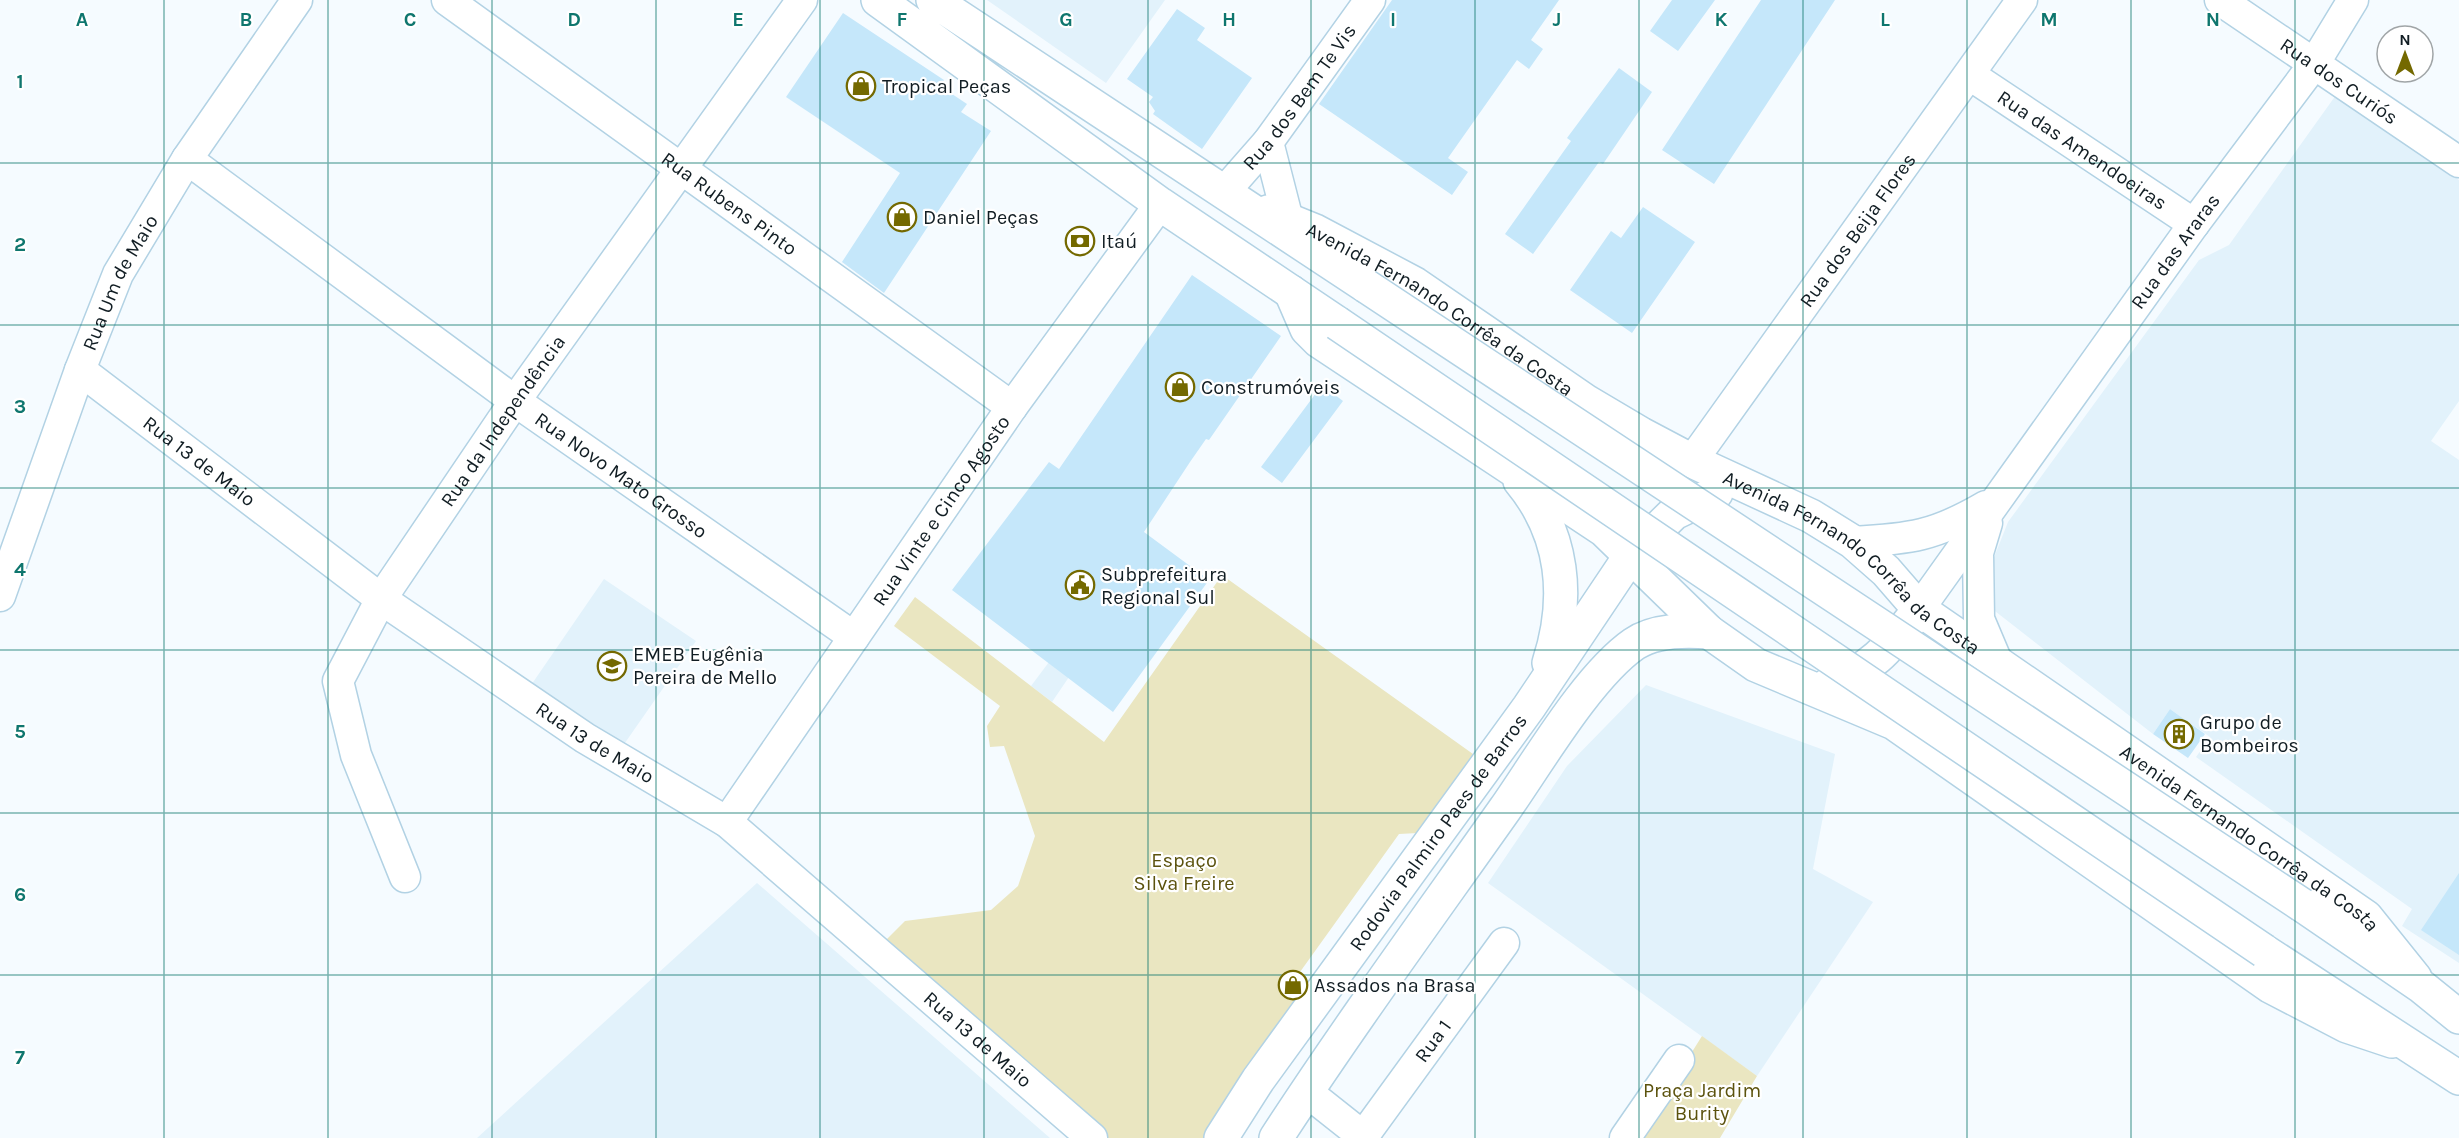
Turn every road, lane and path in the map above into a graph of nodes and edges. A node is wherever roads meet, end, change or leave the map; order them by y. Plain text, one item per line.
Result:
1 (297, 0) edge
2 (447, 0) edge
3 (802, 0) edge
4 (878, 0) edge
5 (933, 0) edge
6 (1370, 0) edge
7 (2022, 0) edge
8 (2220, 0) edge
9 (2353, 0) edge
10 (2314, 64) junction
11 (1970, 75) junction
12 (1268, 142) junction
13 (187, 159) junction
14 (2459, 162) edge
15 (680, 168) junction
16 (1232, 196) junction
17 (1160, 204) junction
18 (1288, 220) junction
19 (2194, 224) junction
20 (1291, 292) junction
21 (80, 370) junction
22 (515, 401) junction
23 (1012, 407) junction
24 (1692, 461) junction
25 (1509, 468) junction
26 (1768, 497) junction
27 (1994, 502) junction
28 (1853, 542) junction
29 (7, 549) edge
30 (1631, 555) junction
31 (0, 596) edge
32 (381, 599) junction
33 (1919, 609) junction
34 (1709, 632) junction
35 (854, 637) junction
36 (1998, 664) junction
37 (1809, 687) junction
38 (1529, 707) junction
39 (727, 822) junction
40 (405, 877) dead end
41 (1504, 943) dead end
42 (2422, 987) junction
43 (2459, 1017) edge
44 (2416, 1050) junction
45 (1679, 1059) dead end
46 (2459, 1078) edge
47 (1306, 1092) junction
48 (1092, 1138) edge
49 (1221, 1138) edge
50 (1276, 1138) edge
51 (1363, 1138) edge
52 (1625, 1138) edge

1 - 13 street, Rua Um de Maio
2 - 15 street, Rua Rubens Pinto
3 - 15 street, Rua da Independência
4 - 17 main road
5 - 16 main road, Avenida Fernando Corrêa da Costa
6 - 12 street, Rua dos Bem Te Vis
7 - 11 street, Rua dos Beija Flores
8 - 10 street, Rua dos Curiós
9 - 10 street, Rua das Araras
10 - 14 street, Rua dos Curiós
10 - 19 street, Rua das Araras
11 - 19 street, Rua das Amendoeiras
11 - 24 street, Rua dos Beija Flores
12 - 16 street, Rua dos Bem Te Vis
12 - 18 street
13 - 21 street, Rua Um de Maio
13 - 22 street, Rua Novo Mato Grosso
15 - 22 street, Rua da Independência
15 - 23 street, Rua Rubens Pinto
16 - 18 main road, Avenida Fernando Corrêa da Costa
16 - 42 main road, Avenida Fernando Corrêa da Costa, bridge
17 - 20 main road
17 - 23 street, Rua Vinte e Cinco Agosto
18 - 24 main road, Avenida Fernando Corrêa da Costa
19 - 27 street, Rua das Araras
20 - 25 main road
20 - 44 main road, bridge
21 - 29 street, Rua Um de Maio
21 - 32 street, Rua 13 de Maio
22 - 32 street, Rua da Independência
22 - 35 street, Rua Novo Mato Grosso
23 - 35 street, Rua Vinte e Cinco Agosto
24 - 26 main road, Avenida Fernando Corrêa da Costa
25 - 30 main road
25 - 38 main road
26 - 28 main road, Avenida Fernando Corrêa da Costa
26 - 30 main road, Rodovia Palmiro Paes de Barros
27 - 28 street
27 - 33 street, Rua das Araras
27 - 36 street
28 - 33 main road, Avenida Fernando Corrêa da Costa
29 - 31 street, Rua Um de Maio
30 - 34 main road
30 - 38 main road, Rodovia Palmiro Paes de Barros
32 - 39 street, Rua 13 de Maio
32 - 40 street, Rua da Independência
33 - 36 main road, Avenida Fernando Corrêa da Costa
33 - 37 main road
34 - 37 main road
34 - 47 main road, Rodovia Palmiro Paes de Barros
35 - 39 street, Rua Vinte e Cinco Agosto
36 - 42 main road, Avenida Fernando Corrêa da Costa
37 - 44 main road
38 - 49 main road, Rodovia Palmiro Paes de Barros
39 - 48 street, Rua 13 de Maio
41 - 51 street, Rua 1
42 - 43 main road, Avenida Fernando Corrêa da Costa
44 - 46 main road
45 - 52 street
47 - 50 main road, Rodovia Palmiro Paes de Barros
47 - 51 street

